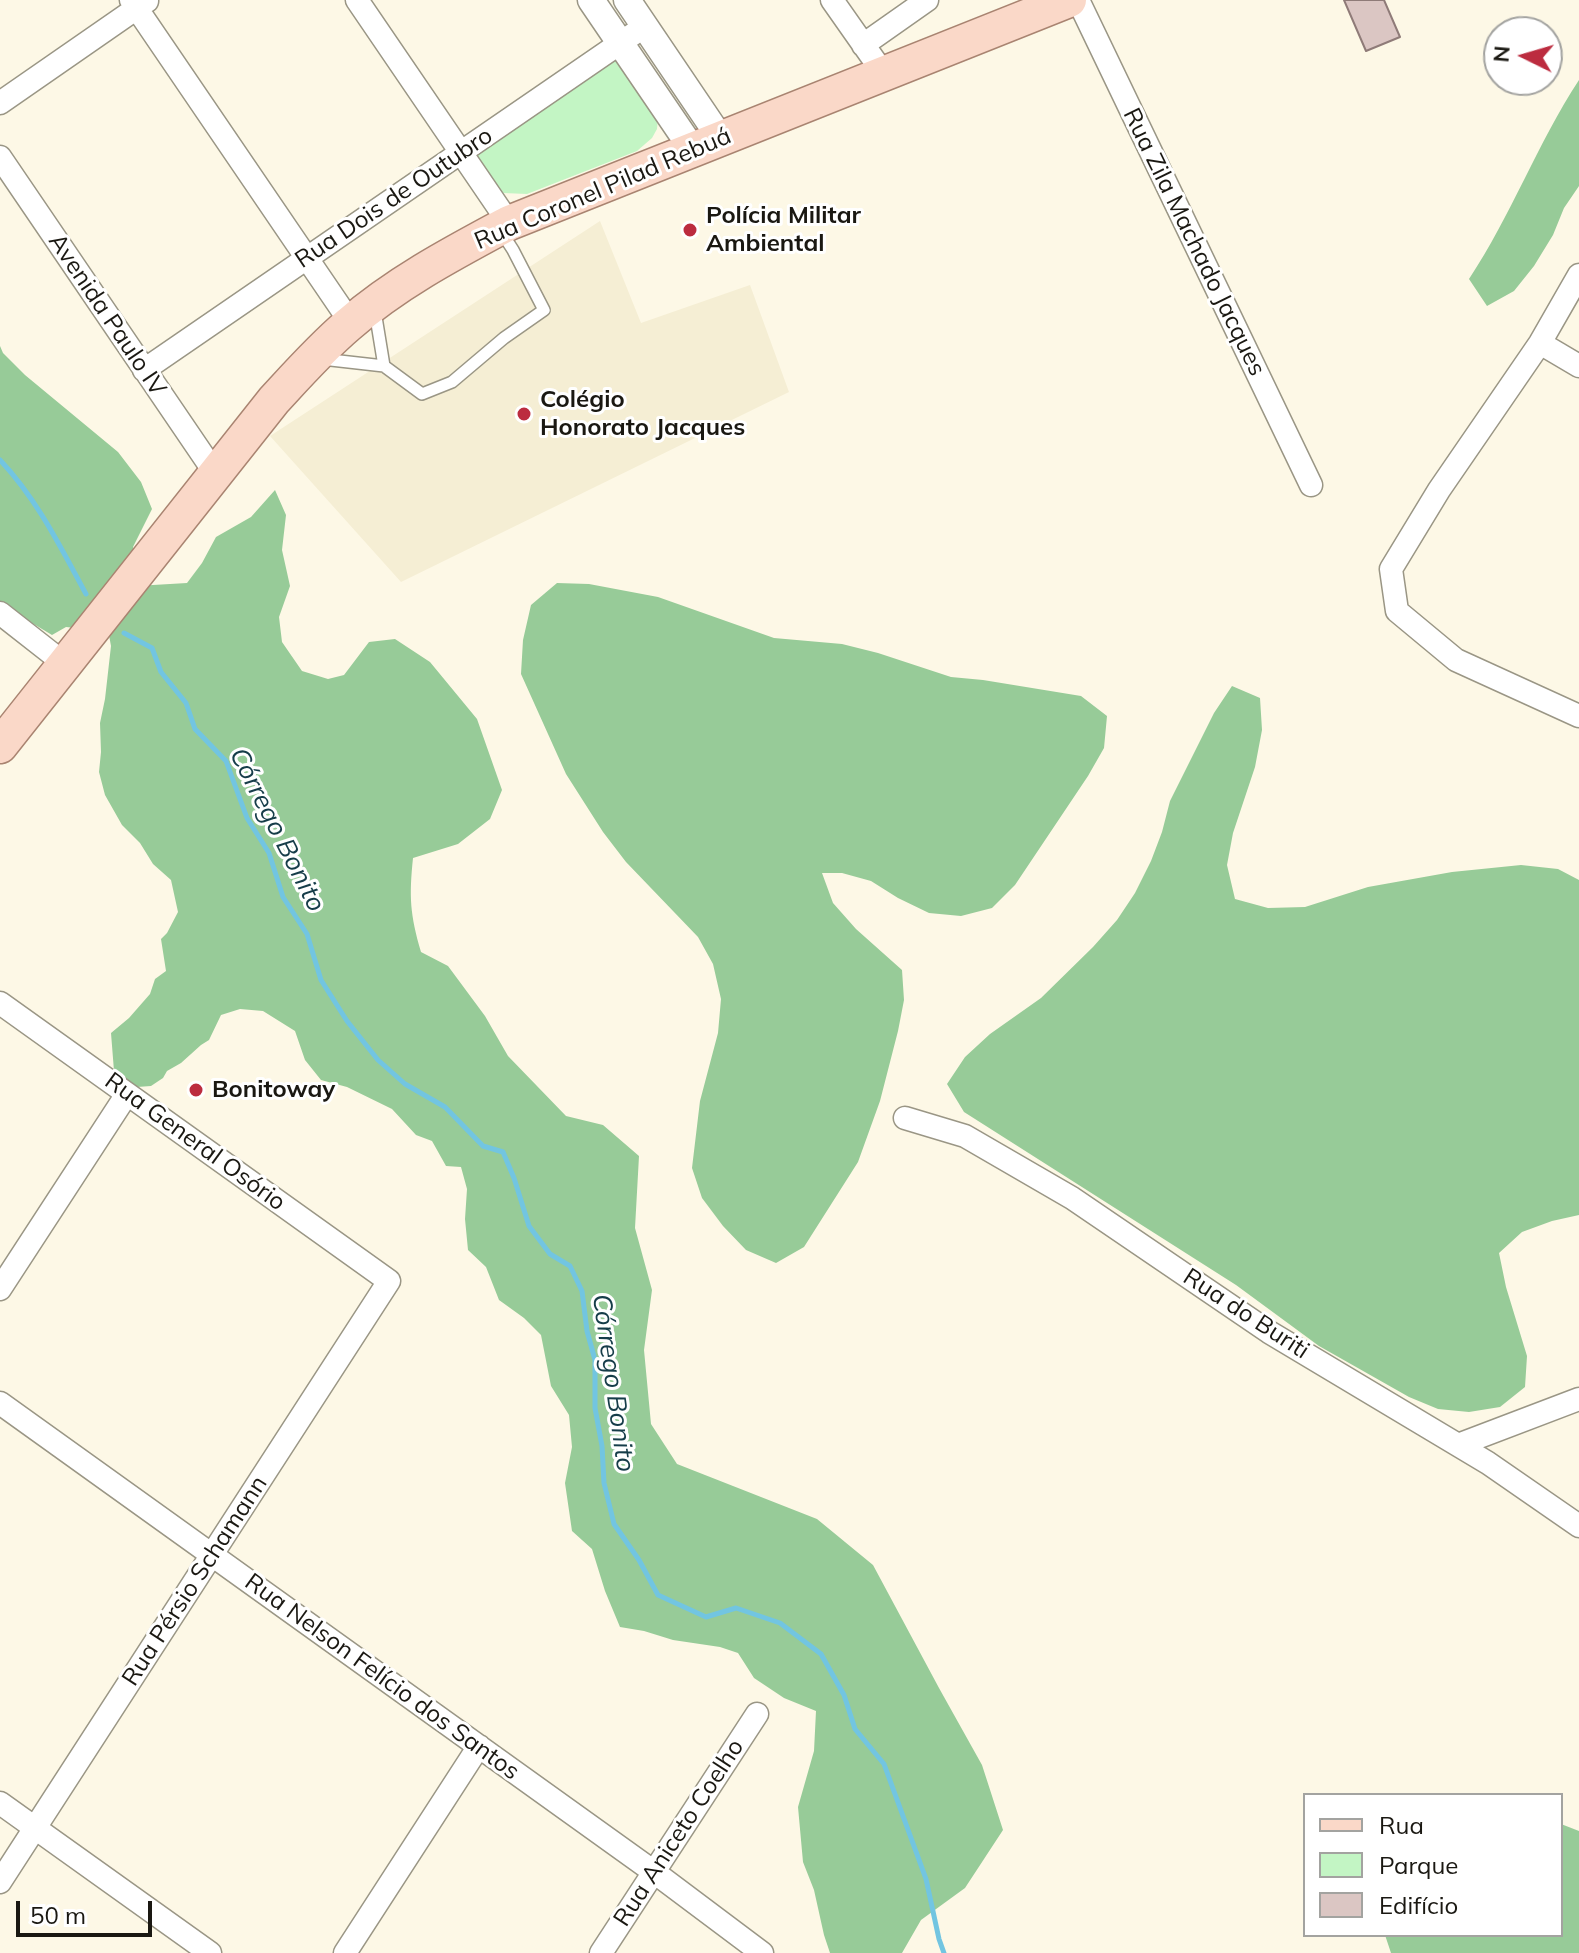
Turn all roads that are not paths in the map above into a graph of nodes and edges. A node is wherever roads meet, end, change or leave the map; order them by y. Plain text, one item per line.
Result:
1 (357, 0) edge
2 (591, 0) edge
3 (627, 0) edge
4 (832, 0) edge
5 (927, 0) edge
6 (1069, 0) edge
7 (1078, 0) edge
8 (139, 3) edge
9 (645, 26) junction
10 (620, 43) junction
11 (863, 45) junction
12 (884, 74) junction
13 (0, 103) edge
14 (707, 145) junction
15 (461, 152) junction
16 (0, 157) edge
17 (504, 226) junction
18 (307, 258) junction
19 (1579, 275) edge
20 (362, 314) junction
21 (1540, 343) junction
22 (312, 358) junction
23 (384, 366) junction
24 (1579, 366) edge
25 (144, 370) junction
26 (215, 473) junction
27 (1311, 485) dead end
28 (0, 613) edge
29 (65, 664) junction
30 (1579, 716) edge
31 (0, 746) edge
32 (0, 1003) edge
33 (127, 1094) junction
34 (905, 1118) dead end
35 (389, 1281) joint
36 (0, 1289) edge
37 (1579, 1399) edge
38 (0, 1403) edge
39 (1458, 1445) junction
40 (1579, 1526) edge
41 (212, 1555) junction
42 (757, 1714) dead end
43 (479, 1746) junction
44 (0, 1803) edge
45 (35, 1828) junction
46 (654, 1872) junction
47 (0, 1882) edge
48 (210, 1953) edge
49 (345, 1953) edge
50 (601, 1953) edge
51 (762, 1953) edge

1 - 15 street
2 - 10 street
3 - 9 street
4 - 11 street
5 - 11 street
6 - 12 main road, Rua Coronel Pilad Rebuá
7 - 27 street, Rua Zila Machado Jacques
8 - 13 street
8 - 18 street
9 - 10 street, Rua Dois de Outubro
9 - 14 street
10 - 14 street
10 - 15 street, Rua Dois de Outubro
11 - 12 street
12 - 14 main road, Rua Coronel Pilad Rebuá
14 - 17 main road, Rua Coronel Pilad Rebuá
15 - 17 street
15 - 18 street, Rua Dois de Outubro
16 - 25 street, Avenida Paulo IV
17 - 20 main road, Rua Coronel Pilad Rebuá
17 - 23 lane
18 - 20 street
18 - 25 street, Rua Dois de Outubro
19 - 21 street
20 - 22 main road, Rua Coronel Pilad Rebuá
20 - 23 lane
21 - 24 street
21 - 30 street
22 - 23 lane
22 - 26 main road, Rua Coronel Pilad Rebuá
25 - 26 street, Avenida Paulo IV
26 - 29 main road, Rua Coronel Pilad Rebuá
28 - 29 street
29 - 31 main road, Rua Coronel Pilad Rebuá
32 - 33 street, Rua General Osório
33 - 35 street, Rua General Osório
33 - 36 street
34 - 39 street, Rua do Buriti
35 - 41 street, Rua Pérsio Schamann
37 - 39 street
38 - 41 street, Rua Nelson Felício dos Santos
39 - 40 street, Rua do Buriti
41 - 43 street, Rua Nelson Felício dos Santos
41 - 45 street, Rua Pérsio Schamann
42 - 46 street, Rua Aniceto Coelho
43 - 46 street, Rua Nelson Felício dos Santos
43 - 49 street
44 - 45 street
45 - 47 street, Rua Pérsio Schamann
45 - 48 street
46 - 50 street, Rua Aniceto Coelho
46 - 51 street, Rua Nelson Felício dos Santos

